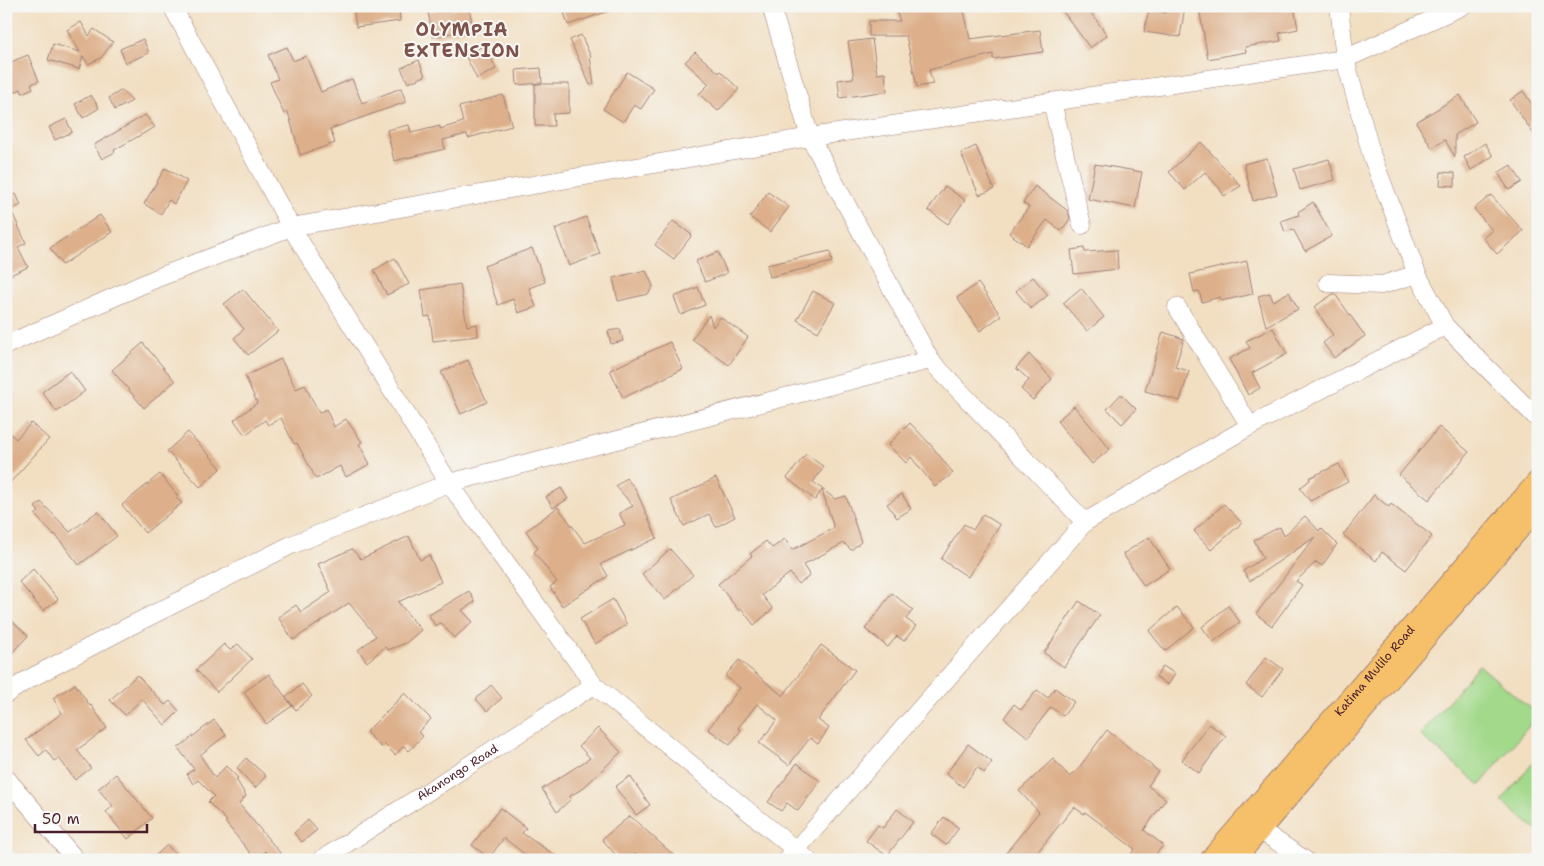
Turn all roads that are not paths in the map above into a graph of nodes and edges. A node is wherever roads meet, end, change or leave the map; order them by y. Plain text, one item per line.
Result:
1 (172, 6) edge
2 (771, 6) edge
3 (1339, 6) edge
4 (1462, 6) edge
5 (1345, 59) junction
6 (1052, 102) junction
7 (810, 137) junction
8 (1082, 225) dead end
9 (292, 227) junction
10 (1417, 274) junction
11 (1328, 283) dead end
12 (1177, 307) dead end
13 (1445, 326) junction
14 (6, 345) edge
15 (930, 360) junction
16 (1538, 419) edge
17 (1250, 426) junction
18 (1538, 482) edge
19 (450, 483) junction
20 (1538, 506) edge
21 (1084, 522) junction
22 (594, 684) junction
23 (6, 694) edge
24 (6, 778) edge
25 (1260, 830) junction
26 (797, 856) edge
27 (76, 860) edge
28 (321, 860) edge
29 (1211, 860) edge
30 (1233, 860) edge
31 (1305, 860) edge

1 - 9 street
2 - 7 street
3 - 5 street
4 - 5 street
5 - 6 street
5 - 10 street
6 - 7 street
6 - 8 street
7 - 9 street
7 - 15 street
9 - 14 street
9 - 19 street
10 - 11 street
10 - 13 street
12 - 17 street
13 - 16 street
13 - 17 street
15 - 19 street
15 - 21 street
17 - 21 street
18 - 29 main road, Katima Mulilo Road
19 - 22 street
19 - 23 street
20 - 25 main road, Katima Mulilo Road
21 - 26 street
22 - 26 street
22 - 28 street, Akanongo Road
24 - 27 street
25 - 30 main road, Katima Mulilo Road
25 - 31 street

